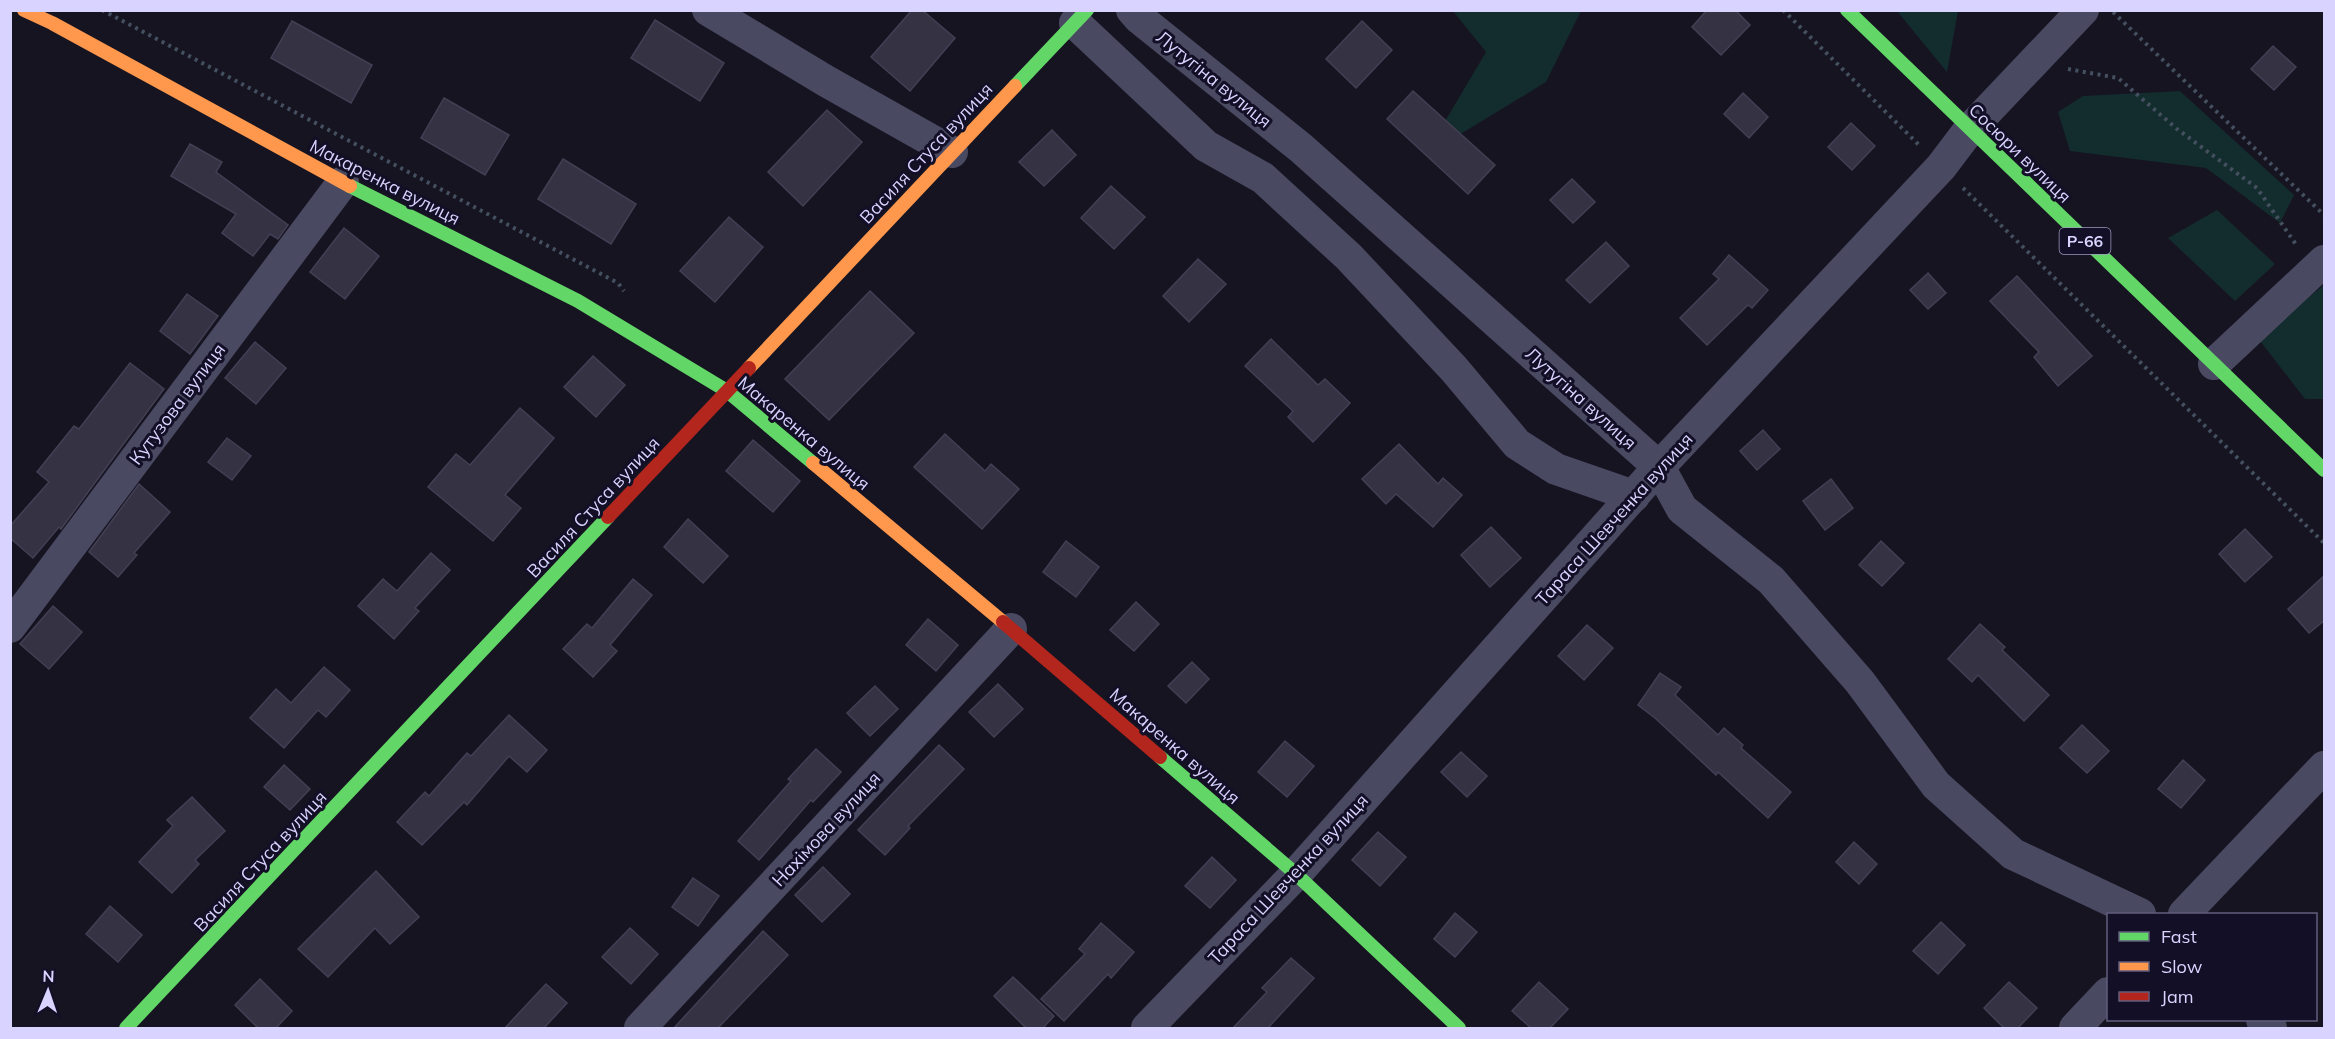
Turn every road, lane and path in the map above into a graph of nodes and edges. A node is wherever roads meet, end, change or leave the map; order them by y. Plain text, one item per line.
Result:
1 (24, 10) edge
2 (102, 10) edge
3 (708, 10) edge
4 (1132, 10) edge
5 (1783, 10) edge
6 (1847, 10) edge
7 (2083, 10) edge
8 (2111, 10) edge
9 (1081, 17) edge
10 (2032, 64) junction
11 (1970, 130) junction
12 (952, 152) junction
13 (1941, 167) junction
14 (343, 182) junction
15 (2325, 215) edge
16 (2320, 266) edge
17 (625, 293) dead end
18 (2214, 364) junction
19 (727, 391) junction
20 (1659, 467) junction
21 (2325, 470) edge
22 (1634, 496) junction
23 (2325, 543) edge
24 (10, 627) edge
25 (1011, 629) junction
26 (2325, 767) edge
27 (1296, 874) junction
28 (2136, 913) edge
29 (2186, 913) edge
30 (2107, 995) edge
31 (126, 1029) edge
32 (640, 1029) edge
33 (1147, 1029) edge
34 (1459, 1029) edge
35 (2074, 1029) edge

1 - 14 street, Макаренка вулиця
2 - 17 path
3 - 12 street
4 - 20 street, Лутугіна вулиця
5 - 13 path
6 - 11 street, Сосюри вулиця / Р-66
7 - 10 street, Тараса Шевченка вулиця
8 - 15 path
9 - 12 street, Василя Стуса вулиця
9 - 22 street
10 - 11 street, Тараса Шевченка вулиця
10 - 16 path
11 - 13 street, Тараса Шевченка вулиця
11 - 18 street, Сосюри вулиця / Р-66
12 - 19 street, Василя Стуса вулиця
13 - 20 street, Тараса Шевченка вулиця
13 - 23 path
14 - 19 street, Макаренка вулиця
14 - 24 street, Кутузова вулиця
16 - 18 street
18 - 21 street, Сосюри вулиця / Р-66
19 - 25 street, Макаренка вулиця
19 - 31 street, Василя Стуса вулиця
20 - 22 street, Тараса Шевченка вулиця
20 - 28 street, Лутугіна вулиця
22 - 27 street, Тараса Шевченка вулиця
25 - 27 street, Макаренка вулиця
25 - 32 street, Нахімова вулиця
26 - 29 street
27 - 33 street, Тараса Шевченка вулиця
27 - 34 street, Макаренка вулиця
30 - 35 street

